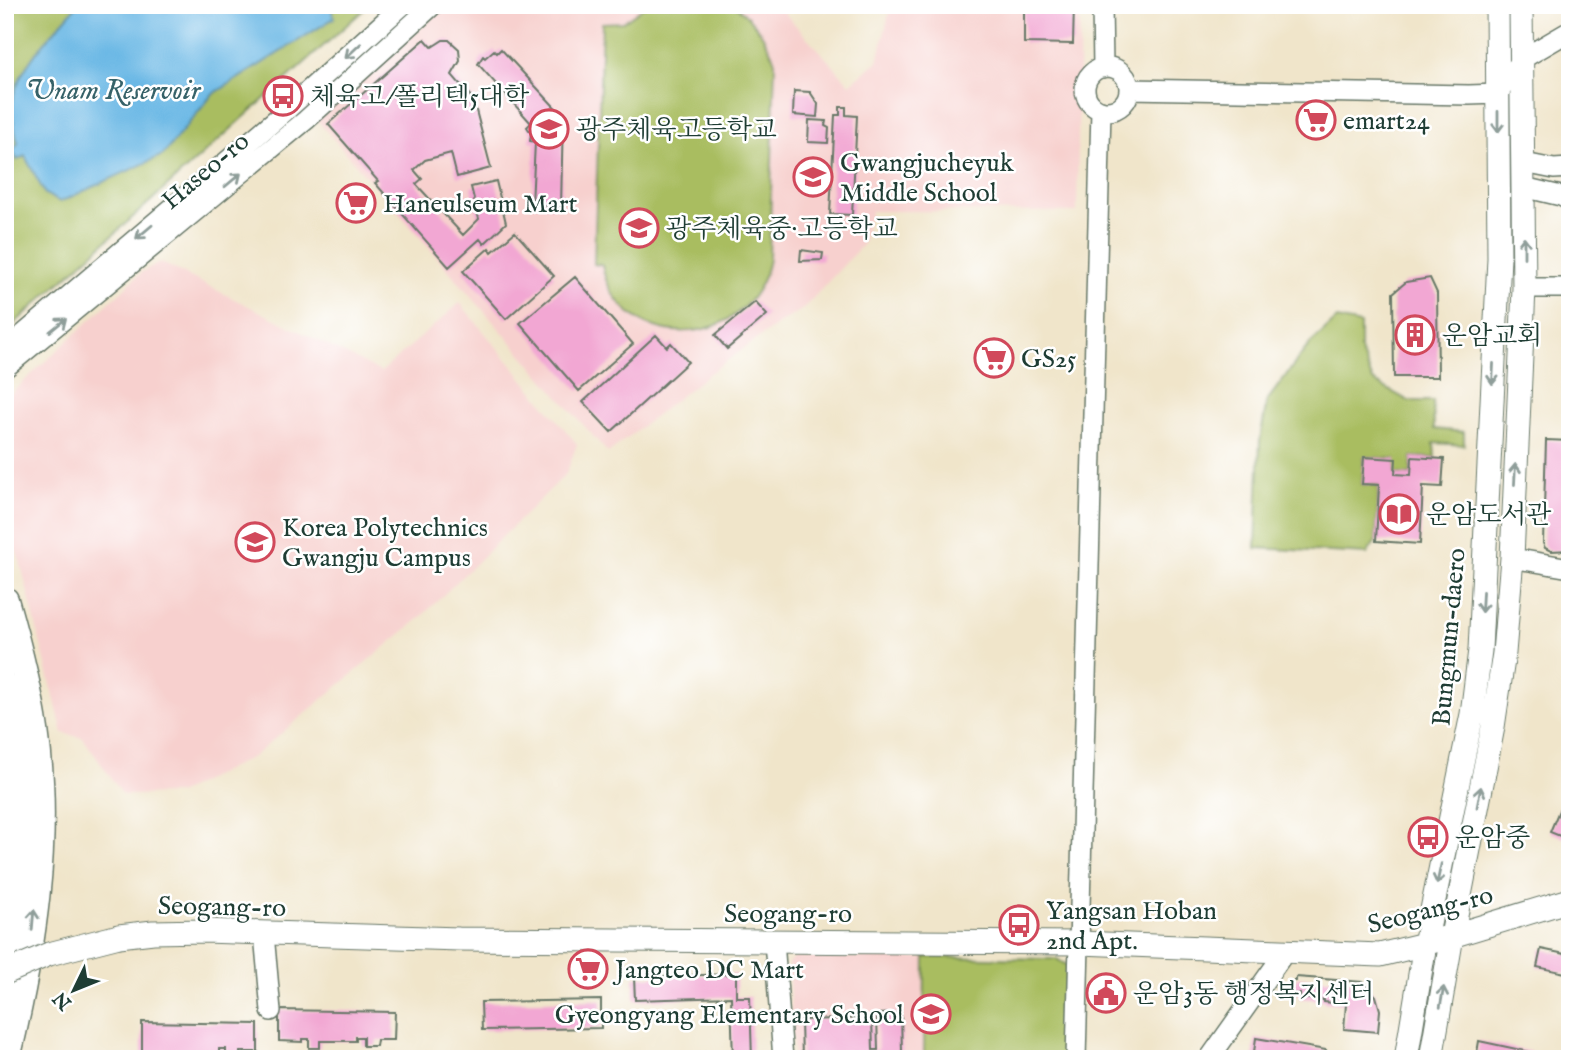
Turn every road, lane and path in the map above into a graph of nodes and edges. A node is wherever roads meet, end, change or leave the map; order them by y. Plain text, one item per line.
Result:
1 (403, 5) edge
2 (433, 5) edge
3 (1102, 5) edge
4 (1497, 5) edge
5 (1521, 5) edge
6 (1570, 31) edge
7 (1522, 59) junction
8 (1103, 68) junction
9 (1129, 89) junction
10 (1498, 93) junction
11 (1101, 110) junction
12 (1524, 163) junction
13 (1570, 168) edge
14 (1523, 187) junction
15 (1570, 201) edge
16 (1524, 288) junction
17 (1570, 288) edge
18 (5, 350) edge
19 (5, 368) edge
20 (1512, 558) junction
21 (1570, 568) edge
22 (5, 600) edge
23 (5, 687) edge
24 (5, 802) edge
25 (15, 850) junction
26 (1570, 900) edge
27 (264, 934) junction
28 (1452, 936) junction
29 (774, 940) junction
30 (1080, 943) junction
31 (1424, 944) junction
32 (5, 950) edge
33 (1285, 952) junction
34 (5, 973) edge
35 (271, 1011) dead end
36 (7, 1059) edge
37 (783, 1059) edge
38 (1076, 1059) edge
39 (1209, 1059) edge
40 (1406, 1059) edge
41 (1431, 1059) edge

1 -> 18 street, Haseo-ro
19 -> 2 street, Haseo-ro
3 - 8 street
4 - 10 main road, Bungmun-daero
5 - 7 main road, Bungmun-daero
6 - 7 street
7 - 10 street
7 - 12 main road, Bungmun-daero
8 - 9 street
8 - 11 street
9 - 10 street
9 - 11 street
10 -> 31 main road, Bungmun-daero
11 - 30 street
12 - 13 street
12 - 14 main road, Bungmun-daero
14 - 15 street
16 -> 14 main road, Bungmun-daero
16 - 17 street
20 -> 16 main road, Bungmun-daero
20 - 21 street
28 -> 20 main road, Bungmun-daero
36 -> 22 highway
23 - 25 highway
24 - 25 highway
25 - 32 highway
26 - 28 main road, Seogang-ro
27 - 29 main road, Seogang-ro
27 - 34 main road, Seogang-ro, bridge
27 - 35 street
28 - 31 main road, Seogang-ro
41 -> 28 main road, Bungmun-daero
29 - 30 main road, Seogang-ro
29 - 37 street
30 - 33 main road, Seogang-ro
30 - 38 street
31 - 33 main road, Seogang-ro
31 - 40 main road, Bungmun-daero
33 - 39 street

